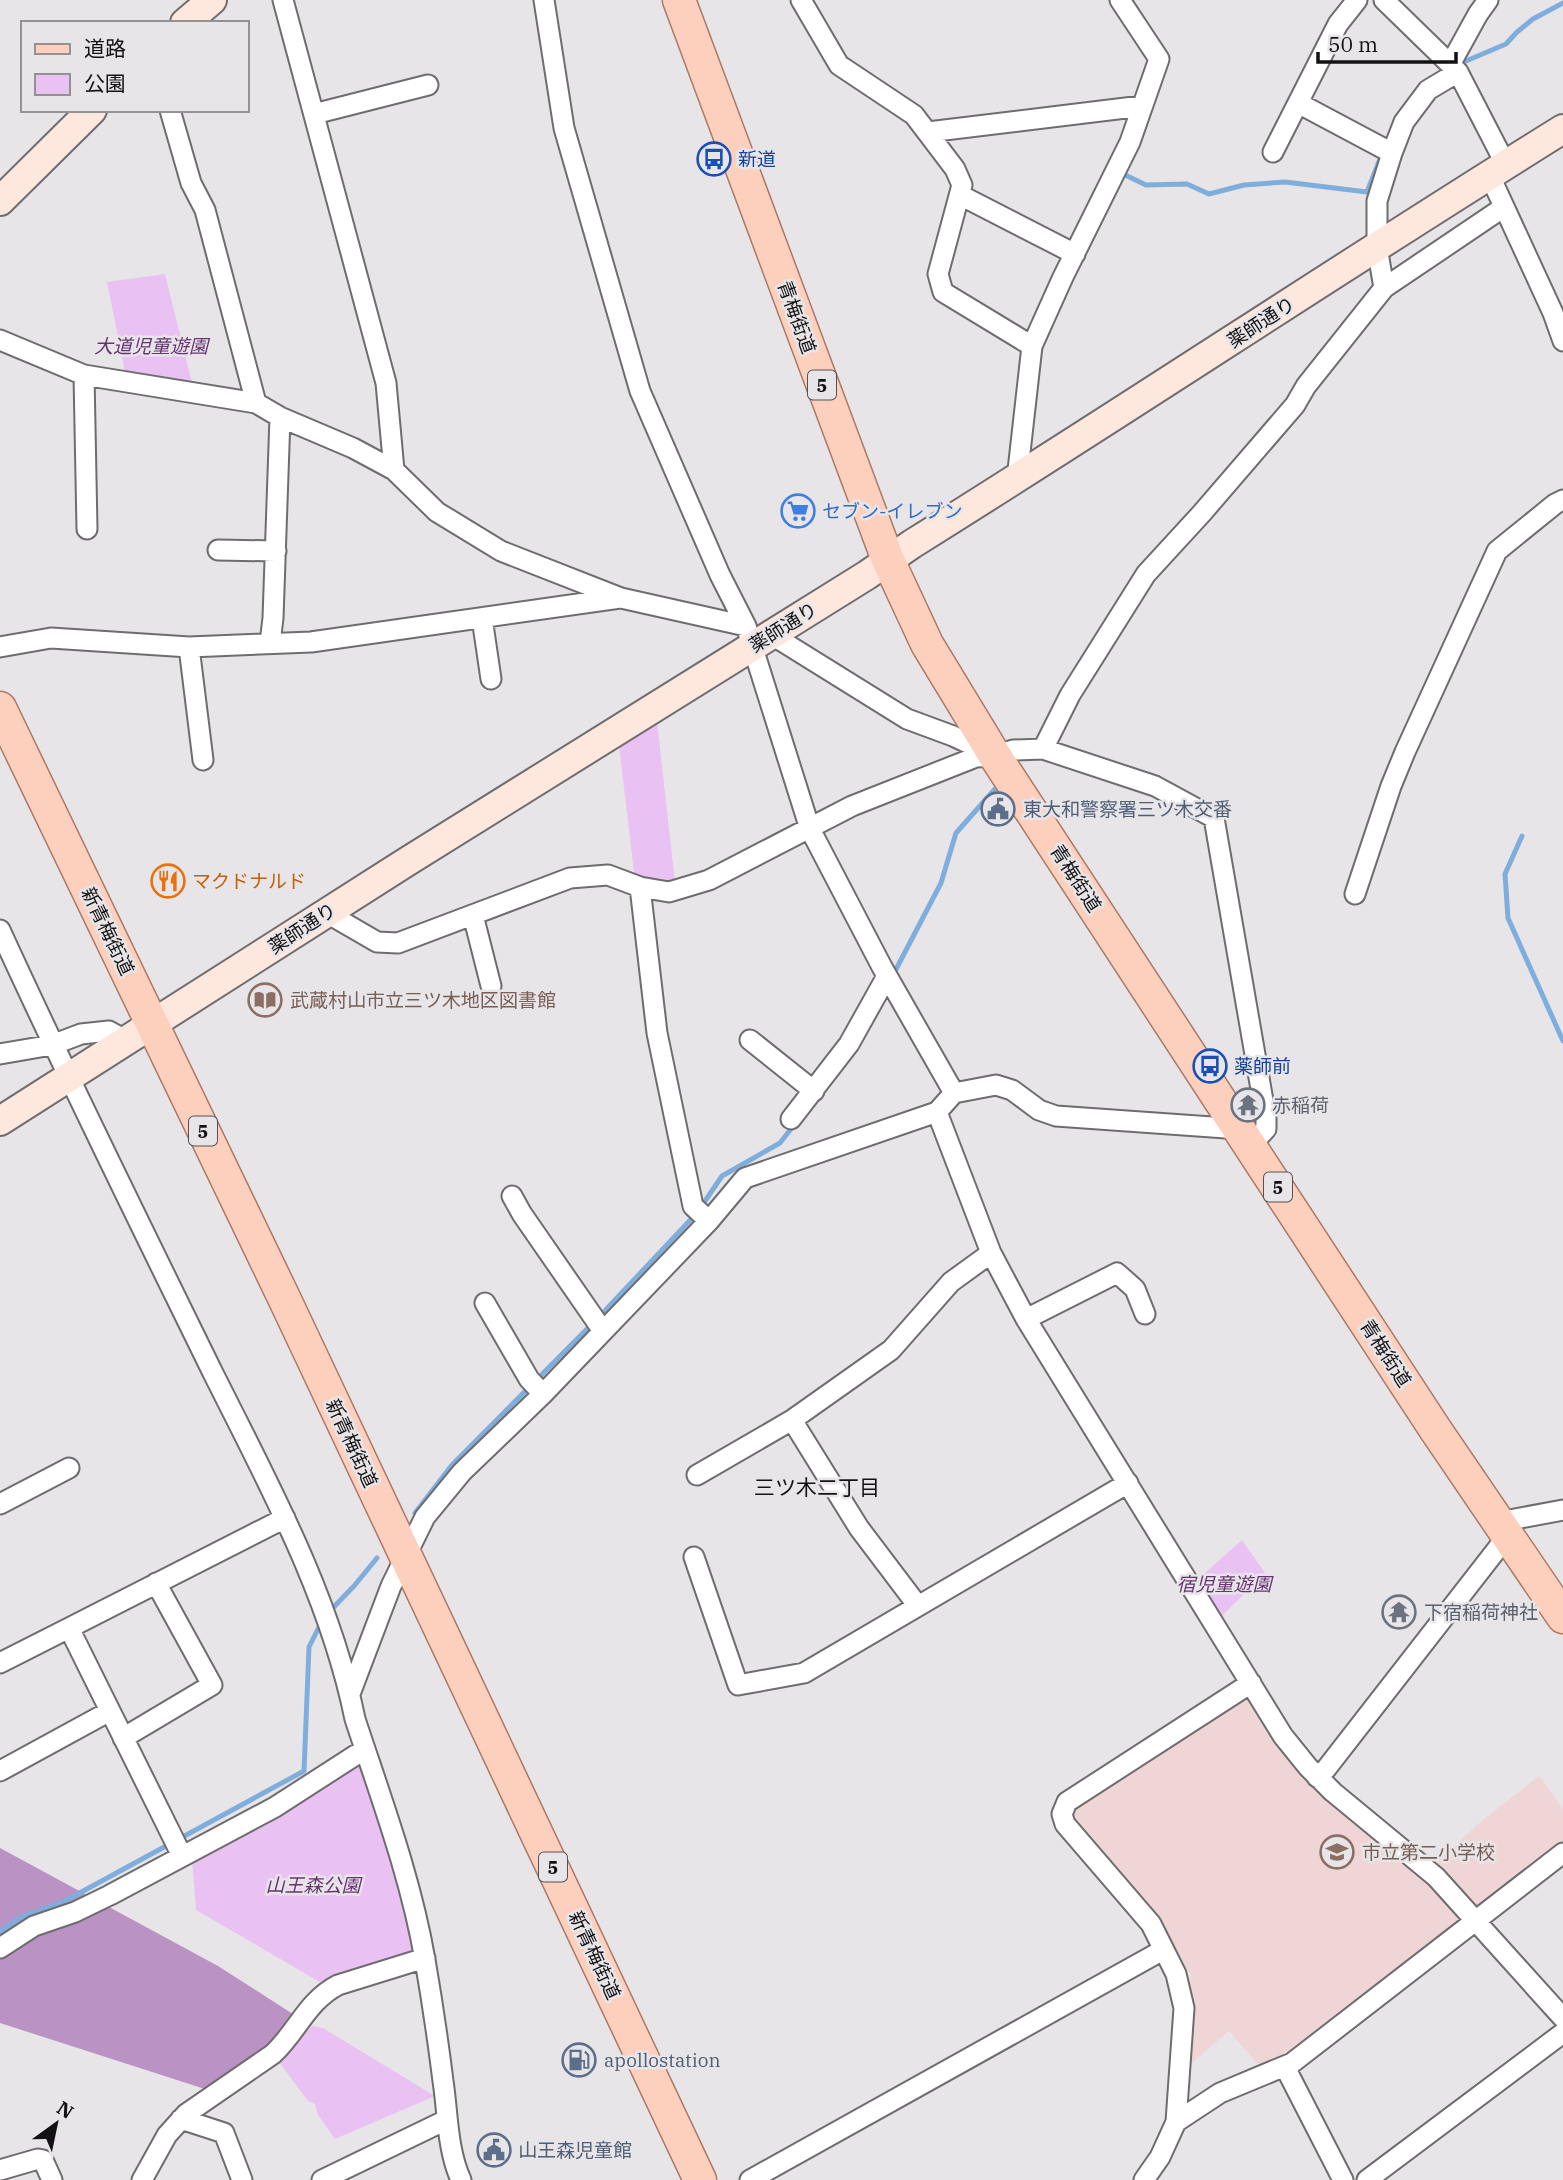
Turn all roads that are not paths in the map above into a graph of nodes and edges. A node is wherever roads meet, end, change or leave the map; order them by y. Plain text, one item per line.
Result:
1 (212, 0) edge
2 (283, 0) edge
3 (544, 0) edge
4 (679, 0) edge
5 (801, 0) edge
6 (1120, 0) edge
7 (1357, 0) edge
8 (1384, 0) edge
9 (1488, 0) edge
10 (187, 21) edge
11 (1455, 67) junction
12 (428, 85) dead end
13 (1298, 103) junction
14 (1142, 106) junction
15 (90, 112) edge
16 (171, 112) edge
17 (314, 114) junction
18 (1563, 129) edge
19 (928, 132) junction
20 (1384, 148) junction
21 (1273, 152) dead end
22 (1497, 169) junction
23 (960, 195) junction
24 (0, 201) edge
25 (1504, 207) junction
26 (1377, 247) junction
27 (1074, 254) junction
28 (1384, 288) junction
29 (0, 340) edge
30 (1563, 341) edge
31 (1032, 346) junction
32 (85, 375) junction
33 (256, 403) junction
34 (280, 417) junction
35 (394, 470) junction
36 (1017, 478) junction
37 (1563, 500) edge
38 (87, 529) dead end
39 (218, 550) dead end
40 (276, 551) junction
41 (888, 560) junction
42 (621, 598) junction
43 (482, 618) junction
44 (757, 636) junction
45 (270, 643) junction
46 (0, 647) edge
47 (189, 647) junction
48 (491, 679) dead end
49 (0, 708) edge
50 (1044, 749) junction
51 (995, 756) junction
52 (203, 760) dead end
53 (810, 829) junction
54 (640, 887) junction
55 (1355, 894) dead end
56 (327, 912) junction
57 (473, 915) junction
58 (0, 930) edge
59 (890, 980) junction
60 (491, 986) dead end
61 (153, 1024) junction
62 (125, 1040) junction
63 (750, 1040) dead end
64 (52, 1045) junction
65 (0, 1054) edge
66 (68, 1077) junction
67 (814, 1091) junction
68 (954, 1093) junction
69 (937, 1112) junction
70 (791, 1119) dead end
71 (0, 1121) edge
72 (1246, 1137) junction
73 (512, 1196) dead end
74 (709, 1221) junction
75 (991, 1254) junction
76 (485, 1303) dead end
77 (1145, 1314) dead end
78 (1026, 1320) junction
79 (597, 1323) junction
80 (536, 1387) junction
81 (792, 1420) junction
82 (69, 1468) dead end
83 (697, 1475) dead end
84 (1128, 1483) junction
85 (0, 1504) edge
86 (1563, 1510) edge
87 (285, 1518) junction
88 (1504, 1528) junction
89 (405, 1554) junction
90 (694, 1557) dead end
91 (156, 1583) junction
92 (918, 1606) junction
93 (1563, 1617) edge
94 (69, 1628) junction
95 (0, 1663) edge
96 (1251, 1683) junction
97 (350, 1694) junction
98 (110, 1711) junction
99 (123, 1738) junction
100 (365, 1749) junction
101 (0, 1771) edge
102 (1317, 1777) junction
103 (178, 1848) junction
104 (1563, 1853) edge
105 (1477, 1921) junction
106 (0, 1948) edge
107 (1163, 1950) junction
108 (425, 1958) junction
109 (1563, 2018) edge
110 (1563, 2033) edge
111 (1285, 2067) junction
112 (181, 2119) junction
113 (446, 2120) junction
114 (1177, 2122) junction
115 (152, 2161) junction
116 (0, 2170) edge
117 (52, 2180) edge
118 (142, 2180) edge
119 (160, 2180) edge
120 (242, 2180) edge
121 (322, 2180) edge
122 (461, 2180) edge
123 (700, 2180) edge
124 (750, 2180) edge
125 (1144, 2180) edge
126 (1343, 2180) edge
127 (1367, 2180) edge

1 - 10 street
2 - 17 street
3 - 44 street
4 - 41 main road, 青梅街道 / 5
5 - 19 street
6 - 14 street
7 - 13 street
8 - 11 street
9 - 11 street
11 - 20 street
11 - 22 street
12 - 17 street
13 - 20 street
13 - 21 street
14 - 19 street
14 - 27 street
15 - 24 street
16 - 33 street
17 - 35 street
18 - 22 street, 薬師通り
19 - 23 street
20 - 26 street
22 - 25 street
22 - 26 street, 薬師通り
23 - 27 street
23 - 31 street
25 - 28 street
25 - 30 street
26 - 28 street
26 - 36 street, 薬師通り
27 - 31 street
28 - 50 street
29 - 32 street
31 - 36 street
32 - 33 street
32 - 38 street
33 - 34 street
34 - 35 street
34 - 40 street
35 - 42 street
36 - 41 street, 薬師通り
37 - 55 street
39 - 40 street
40 - 45 street
41 - 44 street, 薬師通り
41 - 51 main road, 青梅街道 / 5
42 - 43 street
42 - 44 street
43 - 45 street
43 - 48 street
44 - 51 street
44 - 53 street
44 - 56 street, 薬師通り
45 - 47 street
46 - 47 street
47 - 52 street
49 - 61 main road, 新青梅街道 / 5
50 - 51 street
50 - 72 street
51 - 53 street
51 - 72 main road, 青梅街道 / 5
53 - 54 street
53 - 59 street
54 - 57 street
54 - 74 street
56 - 57 street
56 - 61 street, 薬師通り
57 - 60 street
58 - 64 street
59 - 67 street
59 - 68 street
61 - 62 street, 薬師通り
61 - 89 main road, 新青梅街道 / 5
62 - 64 street
62 - 66 street, 薬師通り
63 - 67 street
64 - 65 street
64 - 66 street
66 - 71 street, 薬師通り
66 - 87 street
67 - 70 street
68 - 69 street
68 - 72 street
69 - 74 street
69 - 75 street
72 - 88 main road, 青梅街道 / 5
73 - 79 street
74 - 79 street
75 - 78 street
75 - 81 street
76 - 80 street
77 - 78 street
78 - 84 street
79 - 80 street
80 - 89 street
81 - 83 street
81 - 92 street
82 - 85 street
84 - 92 street
84 - 96 street
86 - 88 street
87 - 91 street
87 - 97 street
88 - 93 main road, 青梅街道 / 5
88 - 102 street
89 - 97 street
89 - 123 main road, 新青梅街道 / 5
90 - 92 street
91 - 94 street
91 - 99 street
94 - 95 street
94 - 98 street
96 - 102 street
96 - 107 street
97 - 100 street
98 - 99 street
98 - 101 street
99 - 103 street
100 - 103 street
100 - 108 street
102 - 105 street
103 - 106 street
104 - 105 street
105 - 109 street
105 - 111 street
107 - 114 street
107 - 124 street
108 - 112 street
108 - 113 street
110 - 127 street
111 - 114 street
111 - 126 street
112 - 115 street
112 - 120 street
113 - 121 street
113 - 122 street
114 - 125 street
115 - 118 street
115 - 119 street
116 - 117 street

